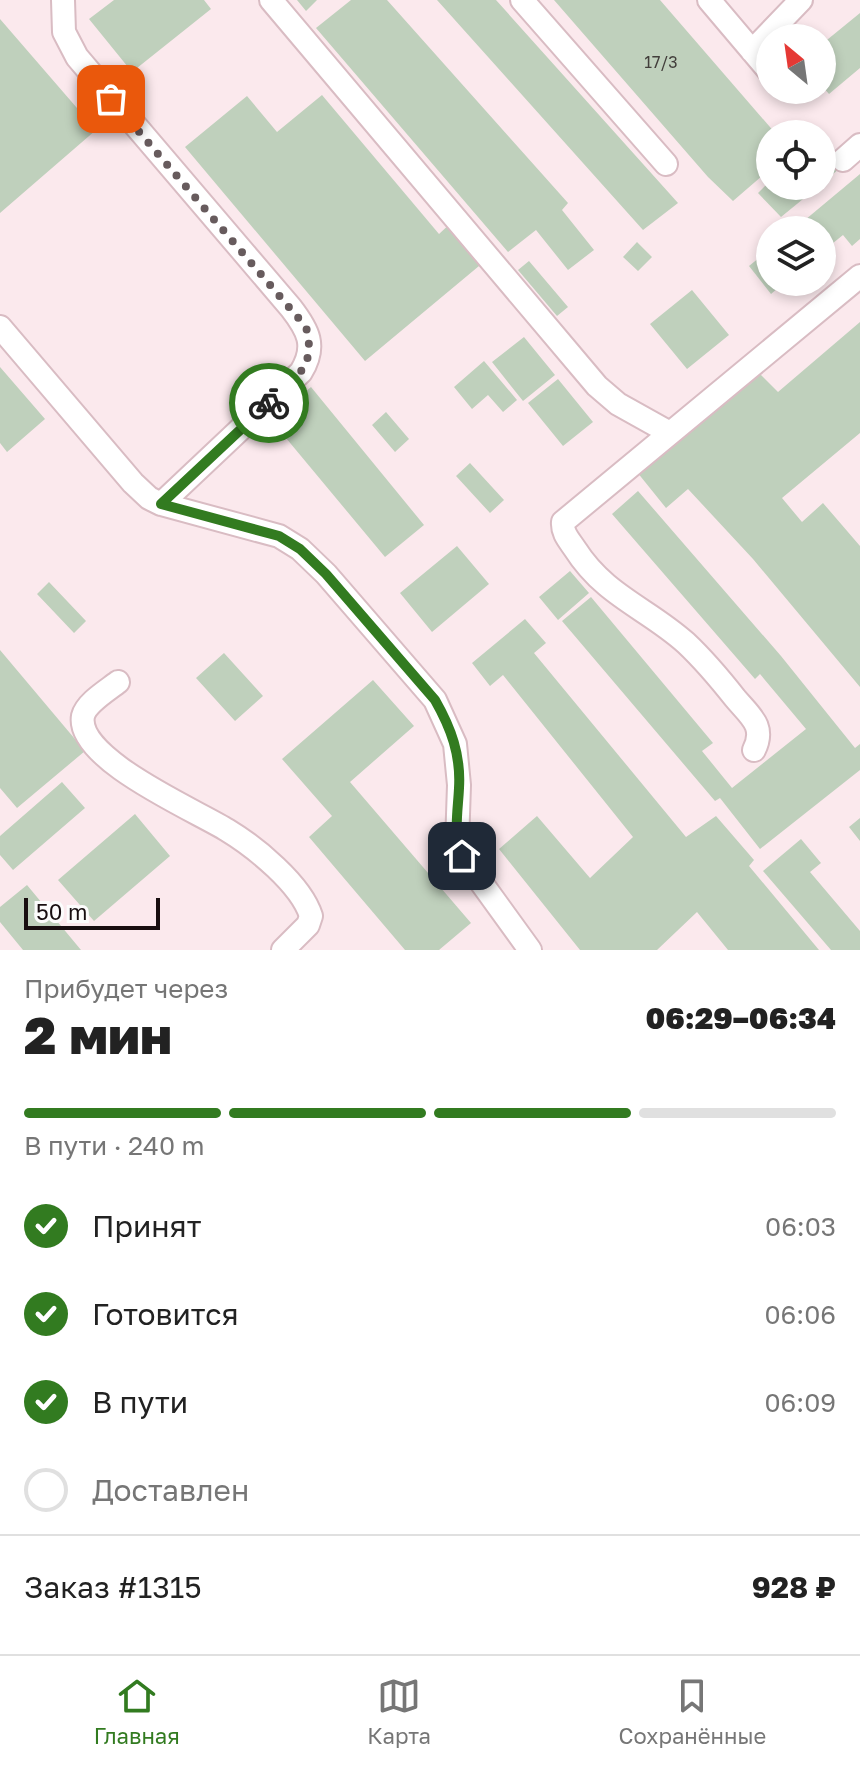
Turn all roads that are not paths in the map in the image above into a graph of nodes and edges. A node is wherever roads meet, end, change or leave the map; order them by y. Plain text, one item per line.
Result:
1 (63, 0) edge
2 (271, 0) edge
3 (522, 0) edge
4 (709, 0) edge
5 (801, 0) edge
6 (752, 51) junction
7 (756, 56) edge
8 (666, 164) dead end
9 (860, 276) edge
10 (0, 327) edge
11 (670, 433) junction
12 (161, 504) junction
13 (118, 682) dead end
14 (754, 750) dead end
15 (283, 950) edge
16 (530, 950) edge

1 - 12 lane
2 - 11 lane
3 - 8 lane
4 - 6 lane
5 - 6 lane
6 - 7 lane
9 - 11 lane
10 - 12 lane
11 - 14 lane
12 - 16 lane
13 - 15 lane

